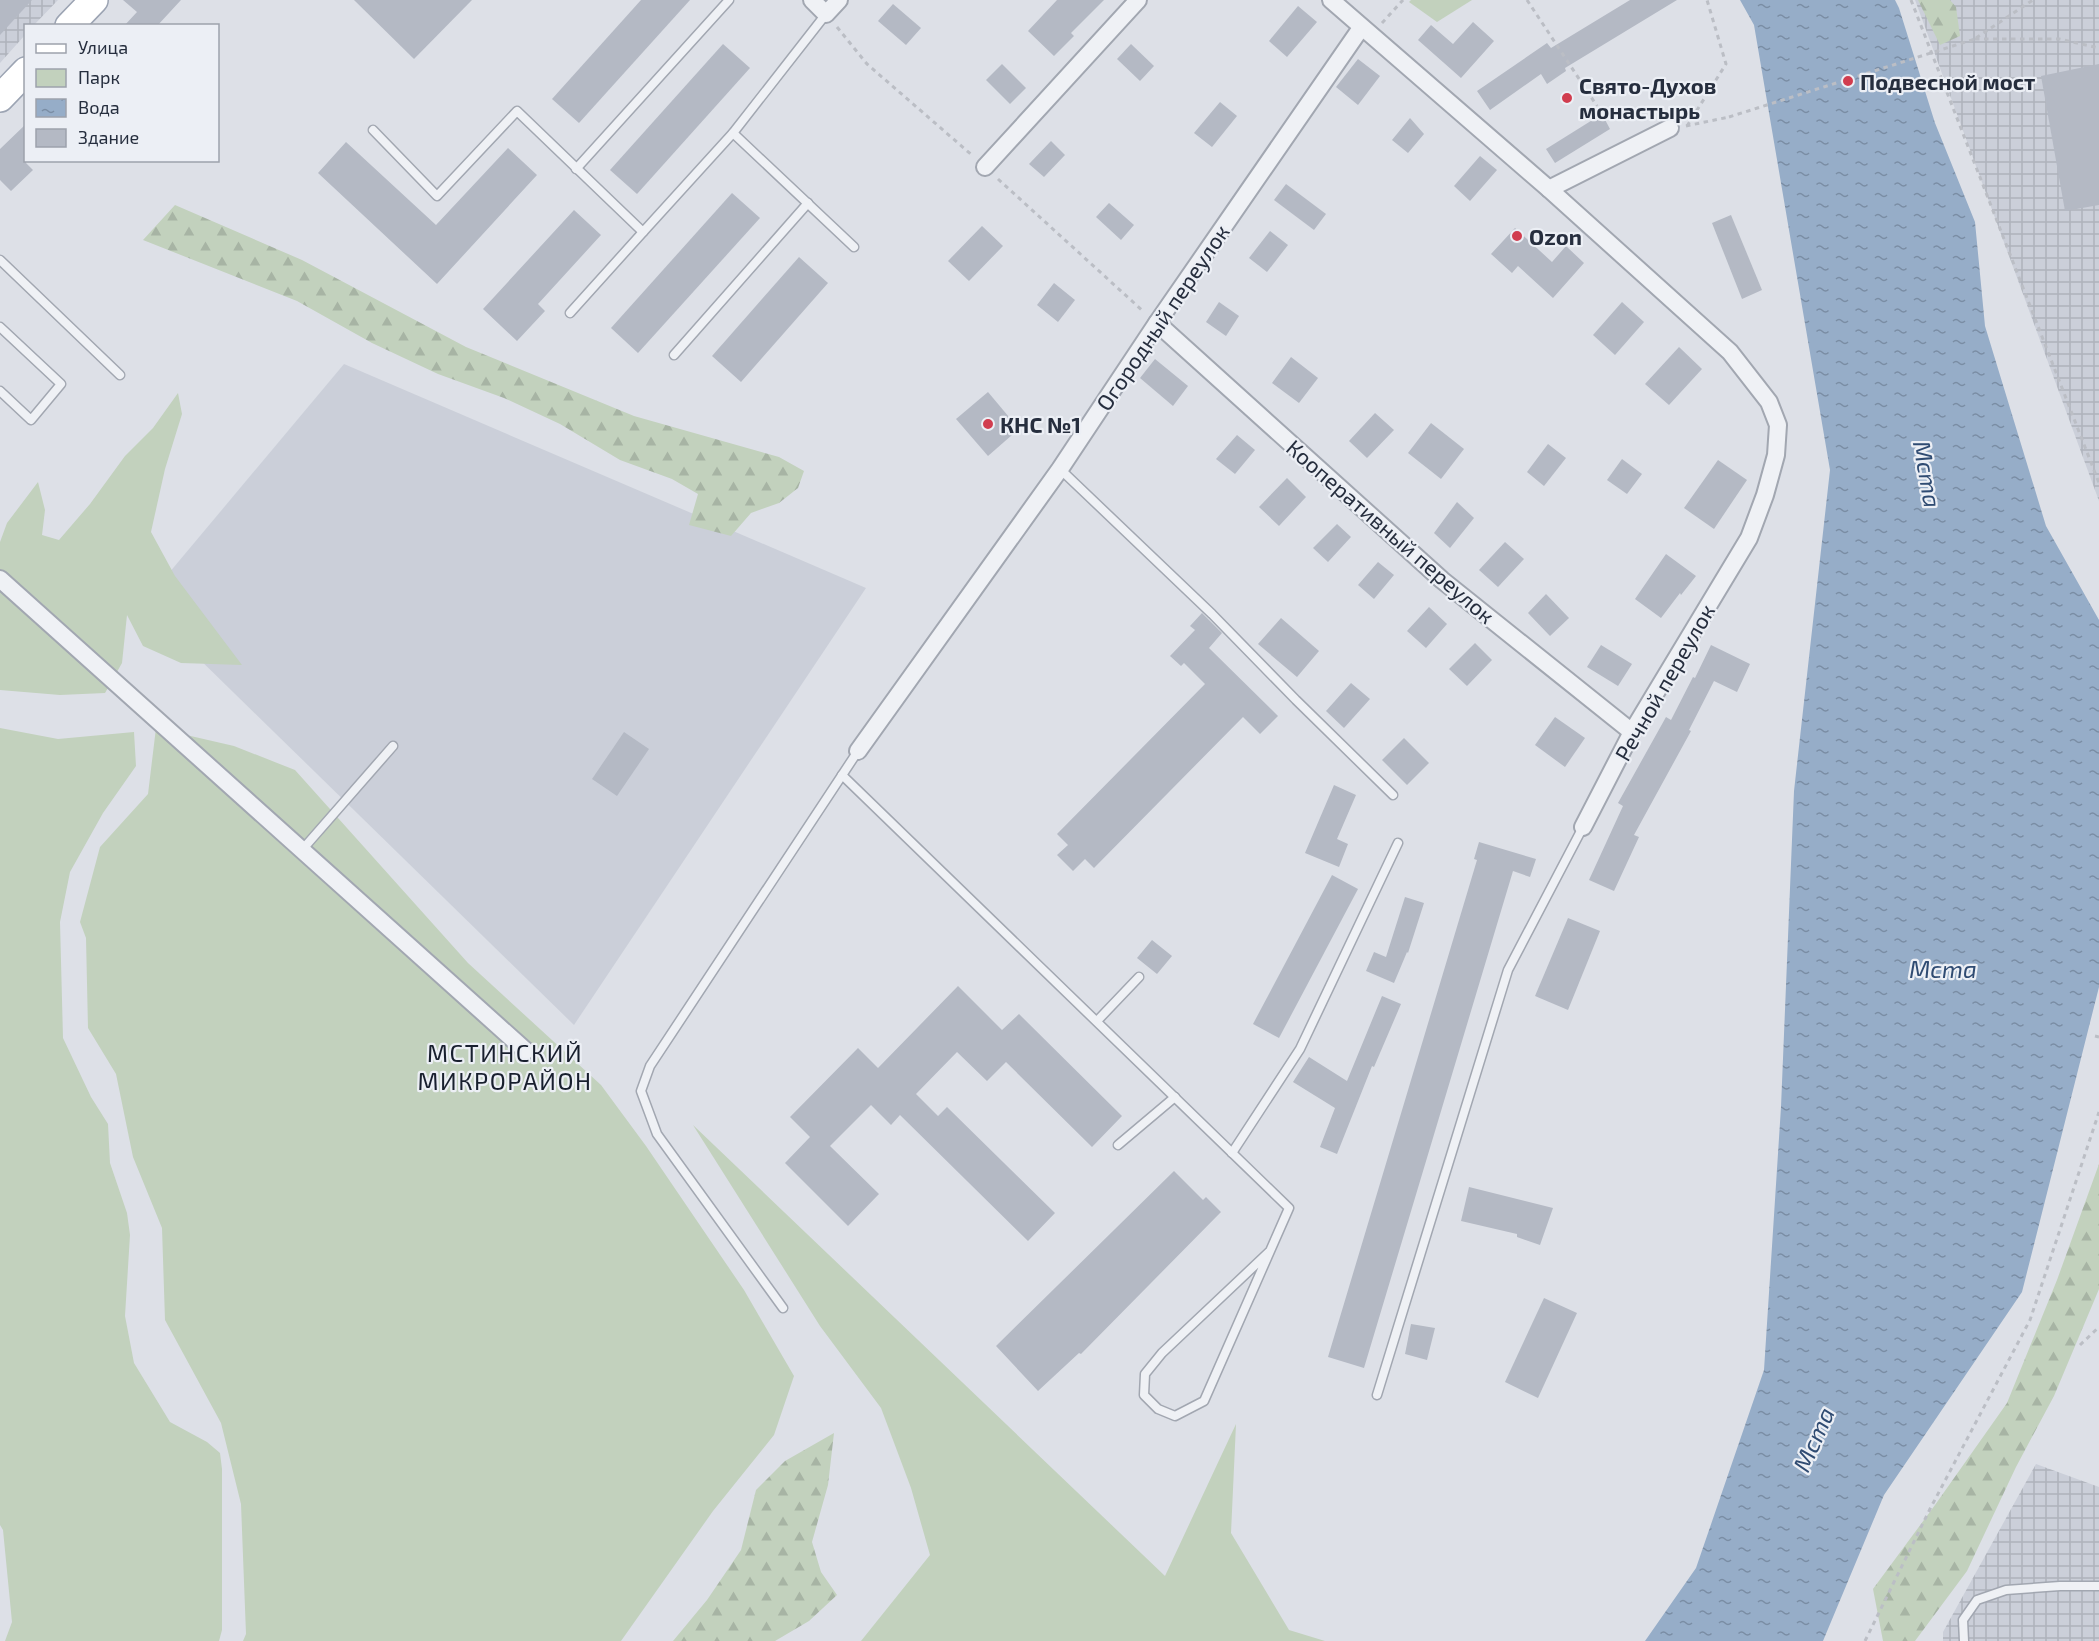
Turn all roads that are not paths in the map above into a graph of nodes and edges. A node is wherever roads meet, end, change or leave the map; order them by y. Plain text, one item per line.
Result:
1 (94, 0) edge
2 (729, 0) edge
3 (812, 0) edge
4 (839, 0) edge
5 (1138, 0) edge
6 (1331, 0) edge
7 (826, 14) junction
8 (71, 24) edge
9 (1366, 32) junction
10 (1670, 128) road end
11 (373, 130) dead end
12 (733, 133) junction
13 (985, 167) dead end
14 (576, 169) junction
15 (1549, 189) junction
16 (808, 203) junction
17 (643, 231) junction
18 (854, 247) dead end
19 (0, 261) edge
20 (570, 313) dead end
21 (1157, 323) junction
22 (0, 327) edge
23 (674, 355) dead end
24 (120, 375) dead end
25 (0, 392) edge
26 (1060, 469) junction
27 (0, 579) edge
28 (1632, 732) junction
29 (393, 746) dead end
30 (858, 751) joint
31 (842, 775) junction
32 (1392, 795) dead end
33 (1583, 827) joint
34 (1398, 843) dead end
35 (302, 850) junction
36 (1139, 977) dead end
37 (1097, 1021) junction
38 (526, 1051) dead end
39 (1175, 1097) junction
40 (1118, 1145) dead end
41 (1232, 1153) junction
42 (1269, 1252) junction
43 (783, 1308) dead end
44 (1377, 1395) dead end
45 (2099, 1586) edge
46 (1964, 1641) edge

1 - 8 main road
2 - 14 lane
3 - 7 street
4 - 7 street
5 - 13 street
6 - 9 street, Речной переулок
7 - 12 lane
9 - 15 street, Речной переулок
9 - 21 street, Огородный переулок
10 - 15 street
11 - 14 lane
12 - 16 lane
12 - 17 lane
14 - 17 lane
15 - 28 street, Речной переулок
16 - 18 lane
16 - 23 lane
17 - 20 lane
19 - 24 lane
21 - 26 street, Огородный переулок
21 - 28 street, Кооперативный переулок
22 - 25 lane
26 - 30 street, Огородный переулок
26 - 32 lane
27 - 35 street
28 - 33 street, Речной переулок
29 - 35 lane
30 - 31 lane
31 - 37 lane
31 - 43 lane
33 - 44 lane
34 - 41 lane
35 - 38 street
36 - 37 lane
37 - 39 lane
39 - 40 lane
39 - 41 lane
41 - 42 lane
42 - 42 lane
45 - 46 lane

